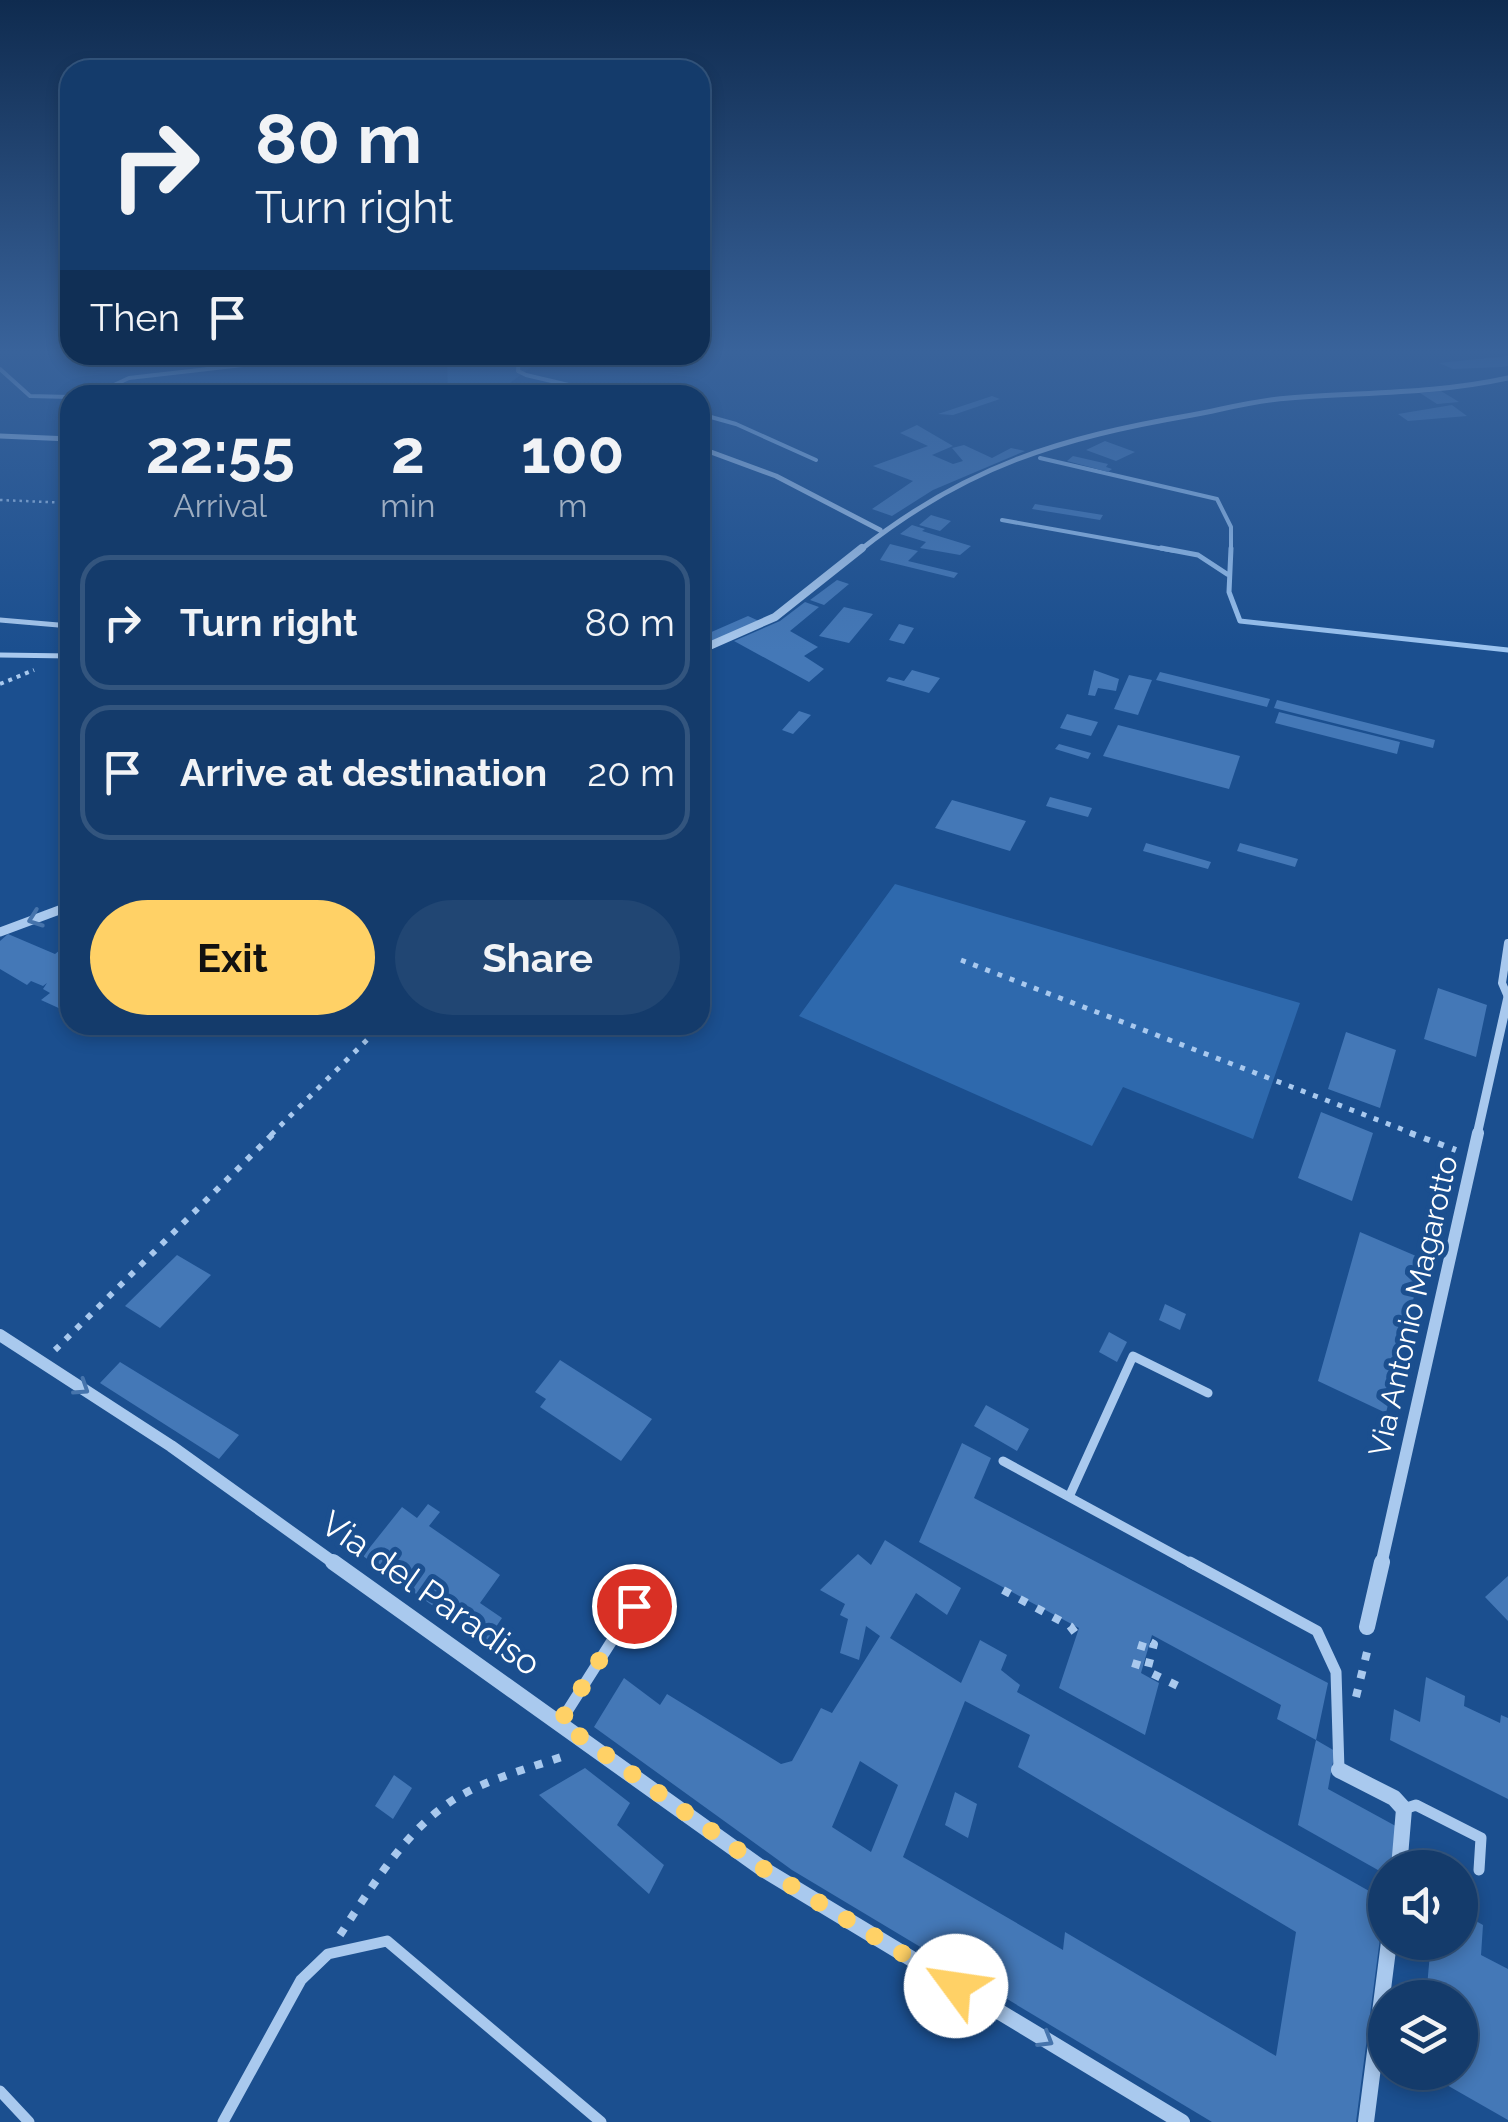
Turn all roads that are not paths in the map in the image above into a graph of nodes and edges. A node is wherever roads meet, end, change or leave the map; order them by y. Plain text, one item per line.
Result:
1 (714, 453) edge
2 (1029, 453) edge
3 (880, 530) junction
4 (0, 620) edge
5 (60, 625) edge
6 (710, 646) edge
7 (0, 656) edge
8 (60, 657) edge
9 (60, 910) edge
10 (0, 932) edge
11 (1508, 942) edge
12 (1508, 997) edge
13 (0, 1335) edge
14 (1208, 1393) dead end
15 (1002, 1461) dead end
16 (1070, 1498) junction
17 (634, 1606) dead end
18 (1367, 1626) road end
19 (560, 1722) junction
20 (1339, 1770) joint
21 (1404, 1810) junction
22 (1401, 1850) edge
23 (1480, 1870) dead end
24 (1387, 1960) edge
25 (0, 2091) edge
26 (29, 2122) edge
27 (223, 2122) edge
28 (601, 2122) edge
29 (1182, 2122) edge
30 (1366, 2122) edge

1 - 3 street
2 - 3 street
3 - 6 street
4 - 5 lane
7 - 8 lane
9 -> 10 street
11 - 12 lane
12 - 18 street, Via Antonio Magarotto
13 -> 19 street, Via del Paradiso
14 - 16 lane
15 - 16 lane
16 - 20 lane
17 - 19 lane
19 -> 29 street, Via del Paradiso
20 - 21 street
21 - 22 street
21 - 23 lane
24 - 30 street
25 - 26 lane
27 - 28 lane

